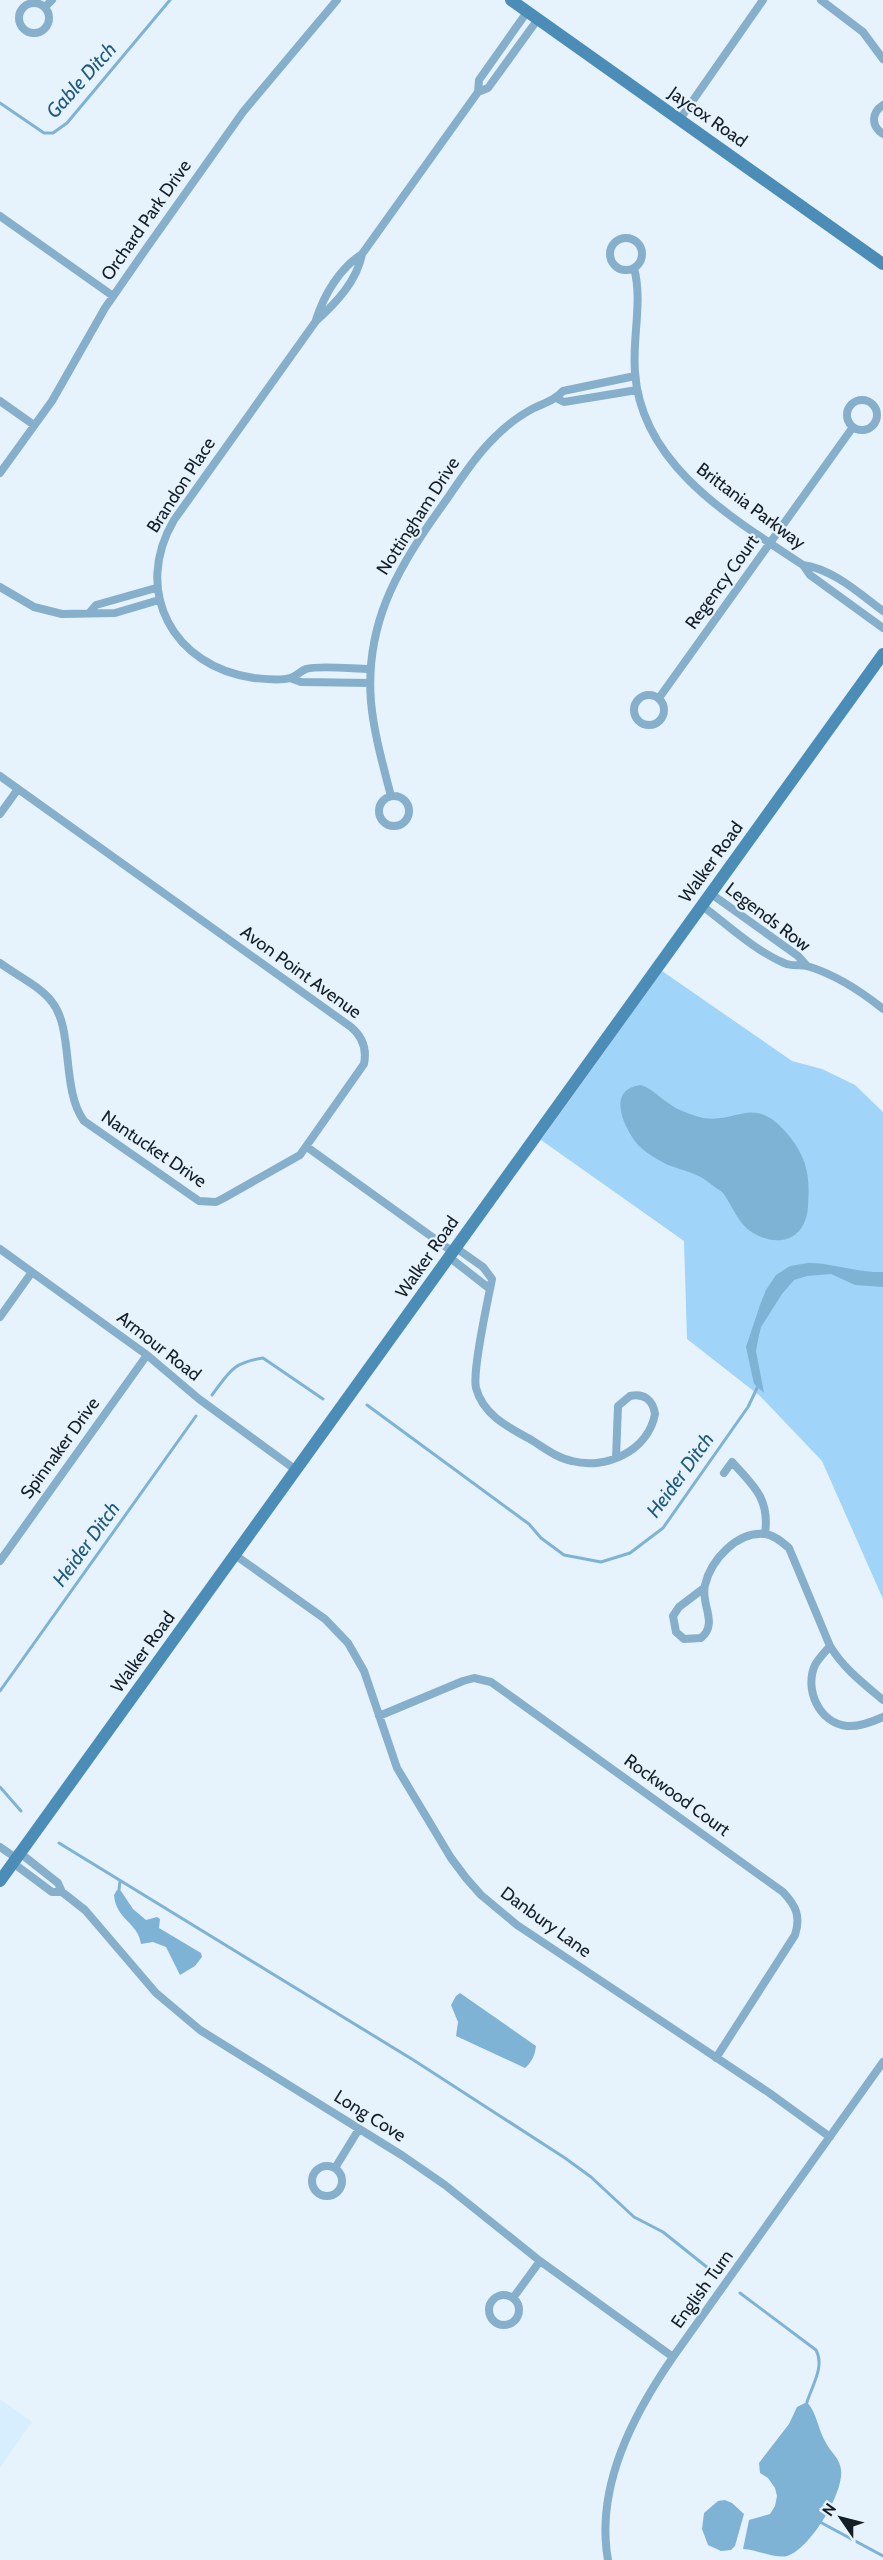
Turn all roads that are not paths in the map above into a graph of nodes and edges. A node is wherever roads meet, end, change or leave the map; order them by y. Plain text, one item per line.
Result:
1 (52, 0) edge
2 (337, 0) edge
3 (511, 0) edge
4 (763, 0) edge
5 (821, 0) edge
6 (45, 7) dead end
7 (527, 12) junction
8 (538, 19) junction
9 (883, 59) edge
10 (478, 92) junction
11 (883, 105) edge
12 (680, 119) junction
13 (883, 134) edge
14 (0, 216) edge
15 (362, 254) junction
16 (883, 264) edge
17 (634, 268) dead end
18 (113, 296) junction
19 (316, 321) junction
20 (635, 376) junction
21 (638, 390) junction
22 (556, 398) junction
23 (0, 401) edge
24 (34, 425) junction
25 (853, 428) dead end
26 (0, 473) edge
27 (770, 543) junction
28 (803, 565) junction
29 (0, 587) edge
30 (156, 588) junction
31 (159, 600) junction
32 (883, 611) edge
33 (90, 612) junction
34 (883, 628) edge
35 (883, 654) edge
36 (370, 669) junction
37 (290, 678) junction
38 (370, 683) junction
39 (659, 698) dead end
40 (0, 776) edge
41 (18, 789) junction
42 (391, 796) dead end
43 (0, 814) edge
44 (710, 893) junction
45 (701, 905) junction
46 (0, 963) edge
47 (807, 966) junction
48 (883, 1009) edge
49 (307, 1147) junction
50 (0, 1249) edge
51 (453, 1252) junction
52 (32, 1272) junction
53 (0, 1317) edge
54 (147, 1355) junction
55 (616, 1458) junction
56 (296, 1470) junction
57 (724, 1473) dead end
58 (765, 1534) junction
59 (235, 1555) junction
60 (0, 1561) edge
61 (704, 1588) junction
62 (830, 1646) junction
63 (883, 1700) edge
64 (378, 1716) junction
65 (883, 1717) edge
66 (0, 1847) edge
67 (16, 1858) junction
68 (0, 1881) edge
69 (716, 2058) junction
70 (883, 2062) edge
71 (359, 2129) junction
72 (830, 2137) junction
73 (335, 2168) dead end
74 (540, 2261) junction
75 (513, 2298) dead end
76 (673, 2357) junction
77 (608, 2560) edge

1 - 6 street
2 - 18 street, Orchard Park Drive
3 - 7 street, Jaycox Road
4 - 12 street
5 - 9 street
7 - 8 street, Jaycox Road
7 - 10 street, Brandon Place
8 - 10 street, Brandon Place
8 - 12 street, Jaycox Road
10 - 15 street, Brandon Place
11 - 13 street
12 - 16 street, Jaycox Road
14 - 18 street
15 - 19 street, Brandon Place
15 - 19 street, Brandon Place
17 - 20 street, Brittania Parkway
18 - 24 street, Orchard Park Drive
19 - 30 street, Brandon Place
20 - 21 street, Brittania Parkway
20 - 22 street, Nottingham Drive
21 - 22 street, Nottingham Drive
21 - 27 street, Brittania Parkway
22 - 36 street, Nottingham Drive
23 - 24 street
24 - 26 street, Orchard Park Drive
25 - 27 street, Regency Court
27 - 28 street, Brittania Parkway
27 - 39 street, Regency Court
28 - 32 street, Brittania Parkway
28 - 34 street, Brittania Parkway
29 - 33 street
30 - 31 street, Brandon Place
30 - 33 street
31 - 33 street
31 - 37 street, Brandon Place
35 - 44 street, Walker Road
36 - 37 street, Brandon Place
36 - 38 street, Nottingham Drive
37 - 38 street, Brandon Place
38 - 42 street, Nottingham Drive
40 - 41 street, Avon Point Avenue
41 - 43 street
41 - 49 street, Avon Point Avenue
44 - 45 street, Walker Road
44 - 47 street, Legends Row
45 - 47 street, Legends Row
45 - 51 street, Walker Road
46 - 49 street, Nantucket Drive
47 - 48 street, Legends Row
49 - 51 street
50 - 52 street, Armour Road
51 - 55 street
51 - 56 street, Walker Road
52 - 53 street
52 - 54 street, Armour Road
54 - 56 street, Armour Road
54 - 60 street, Spinnaker Drive
55 - 55 street
56 - 59 street, Walker Road
57 - 58 street
58 - 61 street
58 - 62 street
59 - 64 street, Danbury Lane
59 - 67 street, Walker Road
61 - 61 street
62 - 63 street
62 - 65 street
64 - 69 street, Danbury Lane
64 - 69 street, Rockwood Court
66 - 67 street, Long Cove
67 - 68 street, Walker Road
67 - 71 street, Long Cove
69 - 72 street, Danbury Lane
70 - 72 street, English Turn
71 - 73 street
71 - 74 street, Long Cove
72 - 76 street, English Turn
74 - 75 street
74 - 76 street, Long Cove
76 - 77 street, English Turn

